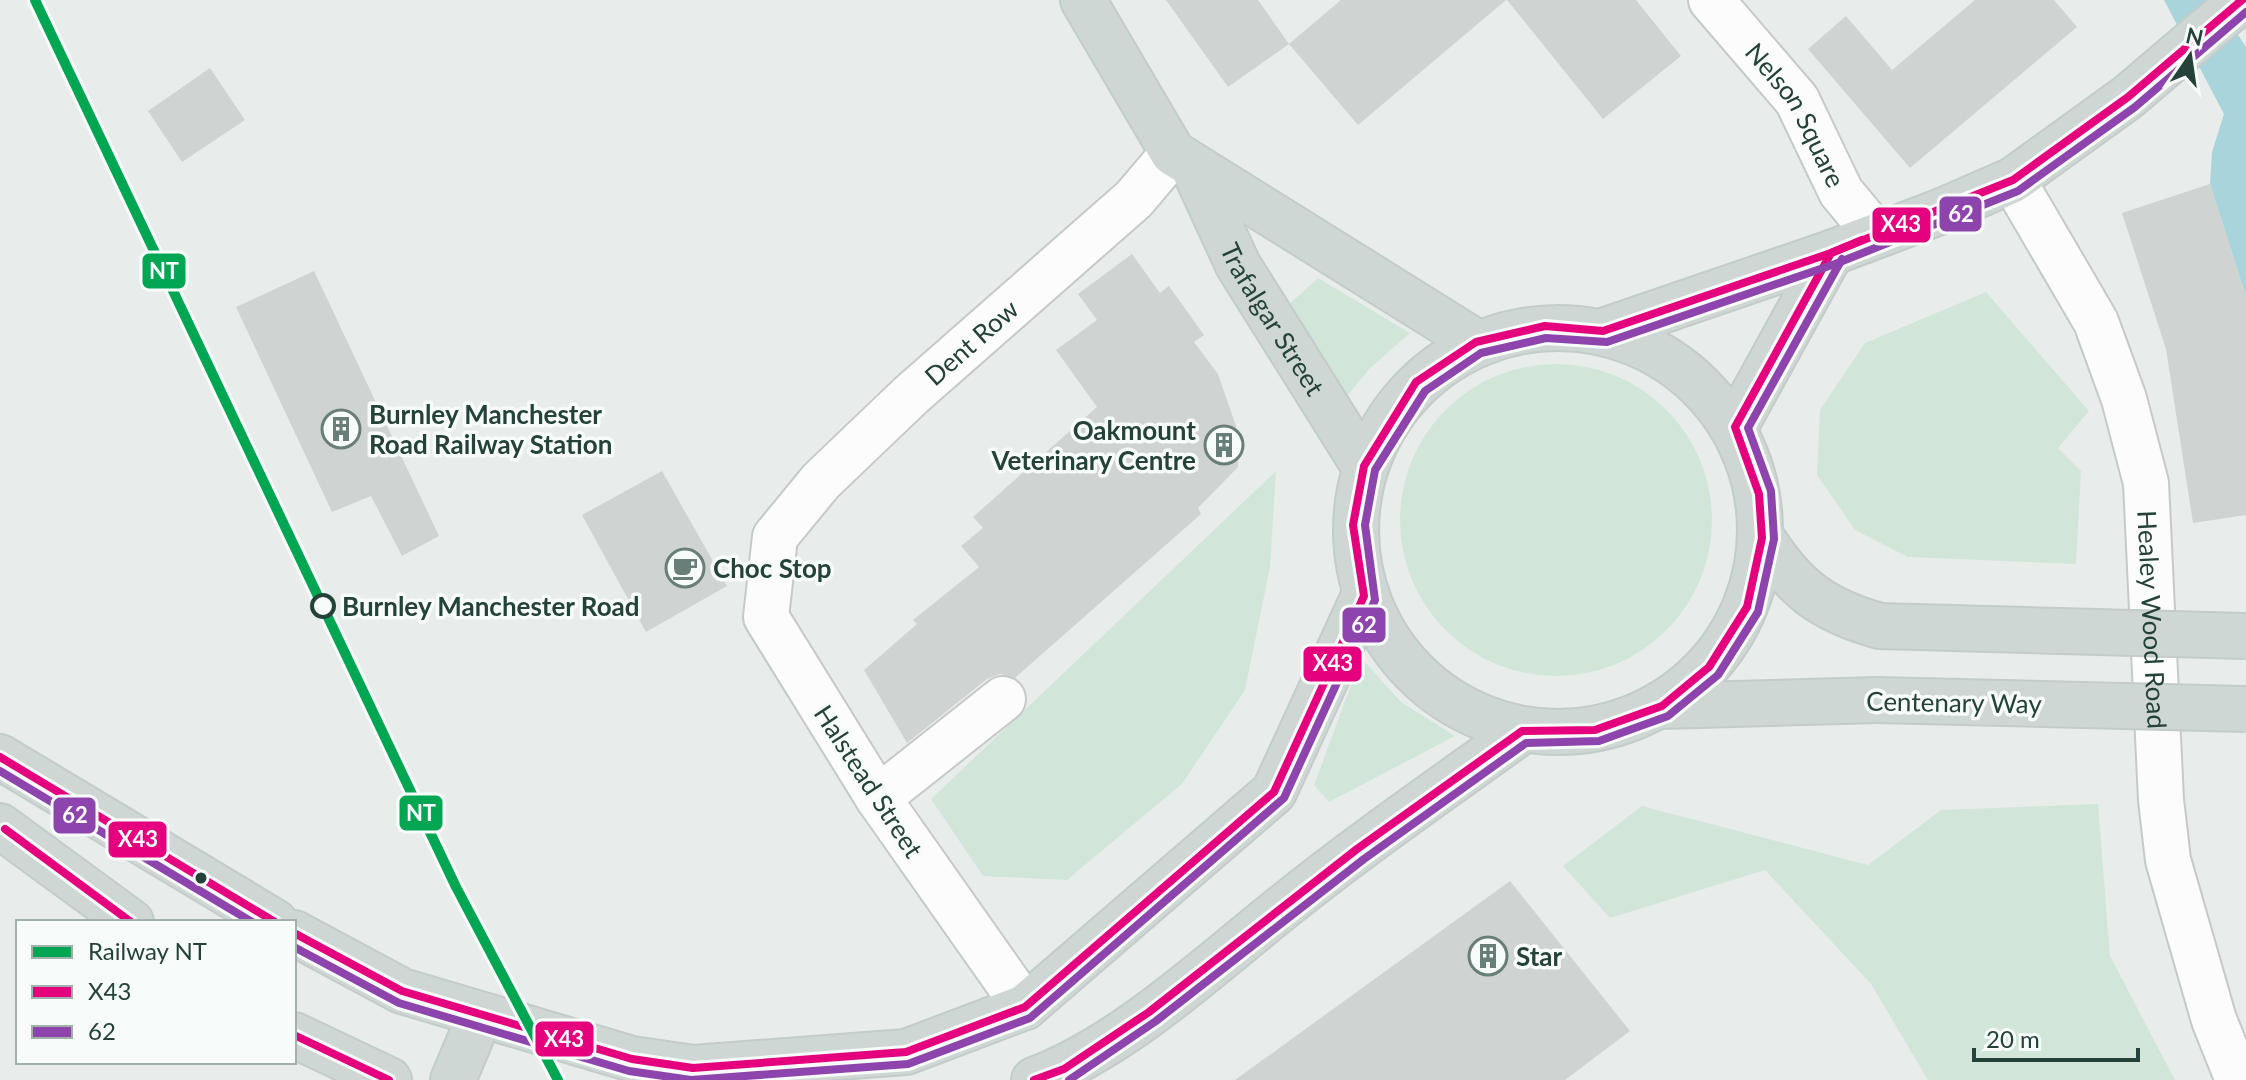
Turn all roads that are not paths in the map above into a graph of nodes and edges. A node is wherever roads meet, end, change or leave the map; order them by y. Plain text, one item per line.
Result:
1 (1083, 0) edge
2 (1711, 0) edge
3 (2242, 0) edge
4 (1183, 159) junction
5 (2013, 180) junction
6 (1876, 234) junction
7 (1831, 253) junction
8 (1603, 331) junction
9 (1476, 342) junction
10 (1735, 427) junction
11 (1364, 466) junction
12 (775, 537) joint
13 (1762, 538) junction
14 (1364, 596) junction
15 (2246, 636) edge
16 (1003, 699) dead end
17 (1662, 706) junction
18 (2246, 709) edge
19 (1522, 731) junction
20 (0, 757) edge
21 (878, 798) junction
22 (0, 826) edge
23 (128, 920) edge
24 (272, 920) edge
25 (296, 934) edge
26 (1025, 1007) junction
27 (480, 1016) junction
28 (296, 1036) edge
29 (389, 1080) edge
30 (453, 1080) edge
31 (1034, 1080) edge
32 (2238, 1080) edge

1 - 4 main road, Trafalgar Street
2 - 6 street, Nelson Square
3 - 5 main road
4 - 9 main road, Trafalgar Street
4 - 11 main road, Trafalgar Street
4 - 12 street, Dent Row
5 - 6 main road
5 - 32 street, Healey Wood Road
6 - 7 main road
7 - 8 main road
7 - 10 main road
8 - 9 main road
8 - 10 main road
9 - 11 main road
10 - 13 main road
11 - 14 main road
12 - 21 street, Halstead Street
13 - 15 main road, bridge
13 - 17 main road
14 - 19 main road
14 - 26 main road
16 - 21 street
17 - 18 main road, Centenary Way, bridge
17 - 19 main road
19 - 31 main road
20 - 24 main road
21 - 26 street, Halstead Street
22 - 23 main road
25 - 27 main road
26 - 27 main road
27 - 30 main road
28 - 29 main road

